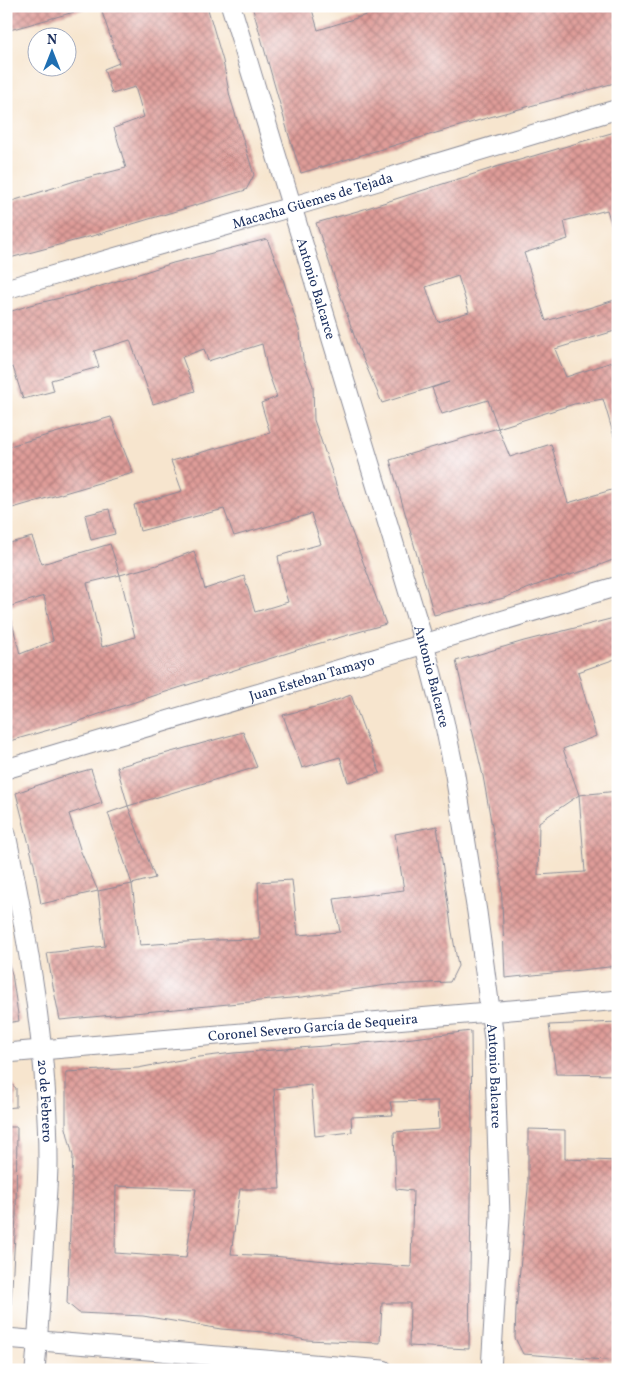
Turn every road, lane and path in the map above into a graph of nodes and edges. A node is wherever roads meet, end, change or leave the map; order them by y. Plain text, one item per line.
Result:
1 (231, 6) edge
2 (618, 109) edge
3 (291, 207) junction
4 (6, 289) edge
5 (618, 586) edge
6 (424, 644) junction
7 (6, 769) edge
8 (6, 834) edge
9 (618, 1000) edge
10 (490, 1011) junction
11 (42, 1051) junction
12 (6, 1053) edge
13 (6, 1338) edge
14 (38, 1341) junction
15 (36, 1370) edge
16 (383, 1370) edge
17 (491, 1370) edge

1 - 3 street, Antonio Balcarce
2 - 3 street, Macacha Güemes de Tejada
3 - 4 street, Macacha Güemes de Tejada
3 - 6 street, Antonio Balcarce
5 - 6 street, Juan Esteban Tamayo
6 - 7 street, Juan Esteban Tamayo
6 - 10 street, Antonio Balcarce
8 - 11 street, 20 de Febrero
9 - 10 street, Coronel Severo García de Sequeira
10 - 11 street, Coronel Severo García de Sequeira
10 - 17 street, Antonio Balcarce
11 - 12 street, Coronel Severo García de Sequeira
11 - 14 street, 20 de Febrero
13 - 14 street
14 - 15 street, 20 de Febrero
14 - 16 street

